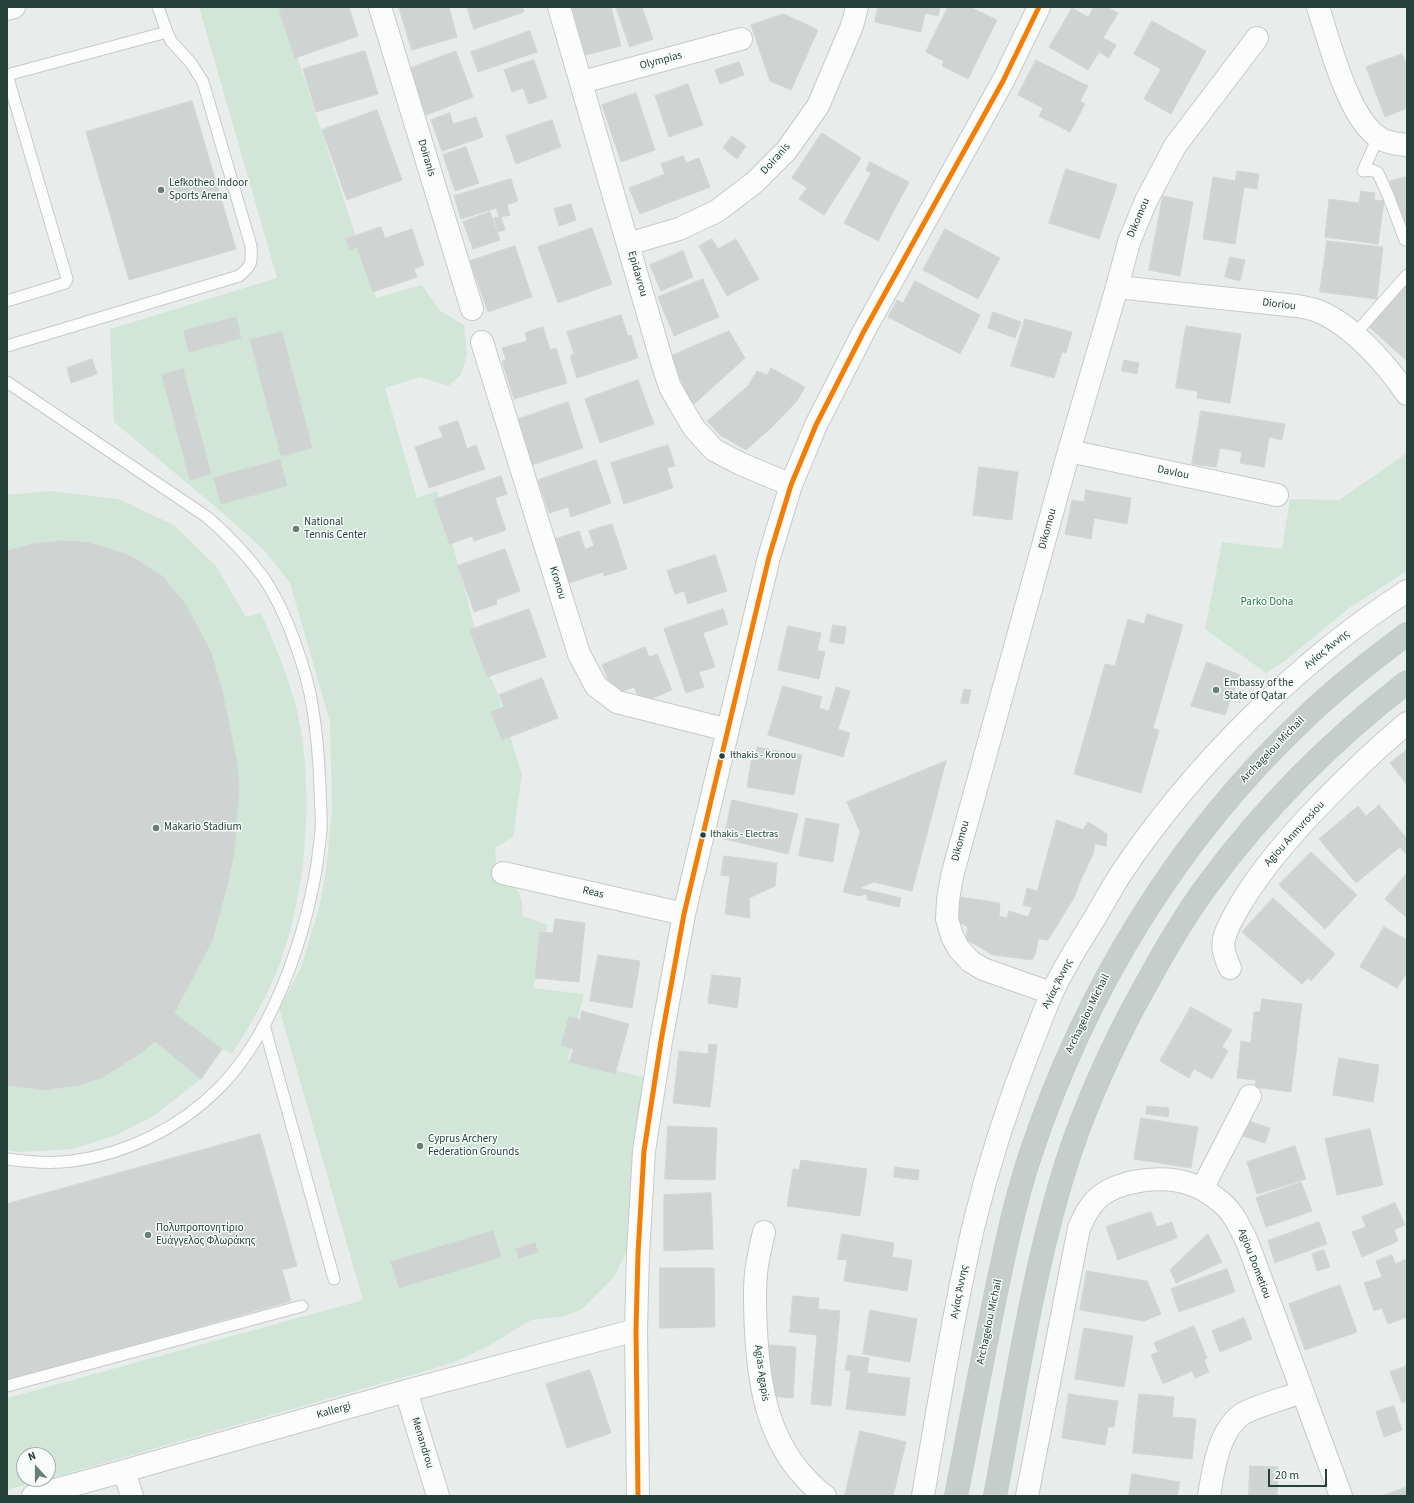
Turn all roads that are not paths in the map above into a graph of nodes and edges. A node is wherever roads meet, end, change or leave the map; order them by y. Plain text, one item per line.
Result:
1 (14, 7) edge
2 (158, 7) edge
3 (380, 7) edge
4 (559, 7) edge
5 (857, 7) edge
6 (1039, 7) edge
7 (1318, 7) edge
8 (7, 9) edge
9 (167, 32) junction
10 (1257, 38) dead end
11 (741, 40) dead end
12 (7, 75) edge
13 (582, 82) junction
14 (1378, 137) junction
15 (1407, 145) edge
16 (1405, 240) dead end
17 (628, 244) junction
18 (1406, 279) edge
19 (1117, 288) junction
20 (7, 301) edge
21 (472, 309) dead end
22 (1355, 334) junction
23 (482, 342) dead end
24 (7, 346) edge
25 (7, 382) edge
26 (1406, 390) edge
27 (1069, 451) junction
28 (791, 485) junction
29 (1277, 495) dead end
30 (1407, 591) edge
31 (1407, 634) edge
32 (1407, 682) edge
33 (1407, 723) edge
34 (728, 730) junction
35 (503, 873) dead end
36 (684, 914) junction
37 (1230, 968) dead end
38 (1052, 993) junction
39 (264, 1025) junction
40 (1250, 1096) dead end
41 (7, 1159) edge
42 (1202, 1189) junction
43 (764, 1232) dead end
44 (334, 1280) dead end
45 (302, 1306) dead end
46 (636, 1330) junction
47 (7, 1386) edge
48 (406, 1391) junction
49 (1302, 1392) junction
50 (124, 1471) junction
51 (33, 1496) edge
52 (132, 1496) edge
53 (438, 1496) edge
54 (638, 1496) edge
55 (825, 1496) edge
56 (923, 1496) edge
57 (956, 1496) edge
58 (995, 1496) edge
59 (1027, 1496) edge
60 (1209, 1496) edge
61 (1341, 1496) edge

1 - 8 street
2 - 9 lane
3 - 21 street, Doiranis
4 - 13 street, Epidavrou
5 - 17 street, Doiranis
6 - 28 street
7 - 14 street
9 - 12 lane
9 - 24 lane
10 - 19 street, Dikomou
11 - 13 street, Olympias
12 - 20 lane
13 - 17 street, Epidavrou
14 - 15 street
14 - 16 lane
17 - 28 street, Epidavrou
18 - 22 lane
19 - 22 street, Dioriou
19 - 27 street, Dikomou
22 - 26 street, Dioriou
23 - 34 street, Kronou
25 - 39 lane
27 - 29 street, Davlou
27 - 38 street, Dikomou
28 - 34 street
30 - 38 street, Αγίας Άννης
31 - 57 highway, Archagelou Michail
32 - 58 highway
33 - 37 street, Agiou Anmvrosiou
34 - 36 street
35 - 36 street, Reas
36 - 46 street
38 - 56 street, Αγίας Άννης
39 - 41 lane
39 - 44 lane
40 - 42 street
42 - 49 street, Agiou Dometiou
42 - 59 street, Agiou Dometiou
43 - 55 street, Agias Agapis
45 - 47 lane
46 - 48 street, Kallergi
46 - 54 street
48 - 50 street, Kallergi
48 - 53 street, Menandrou
49 - 60 street
49 - 61 street, Agiou Dometiou
50 - 51 street, Kallergi
50 - 52 street

